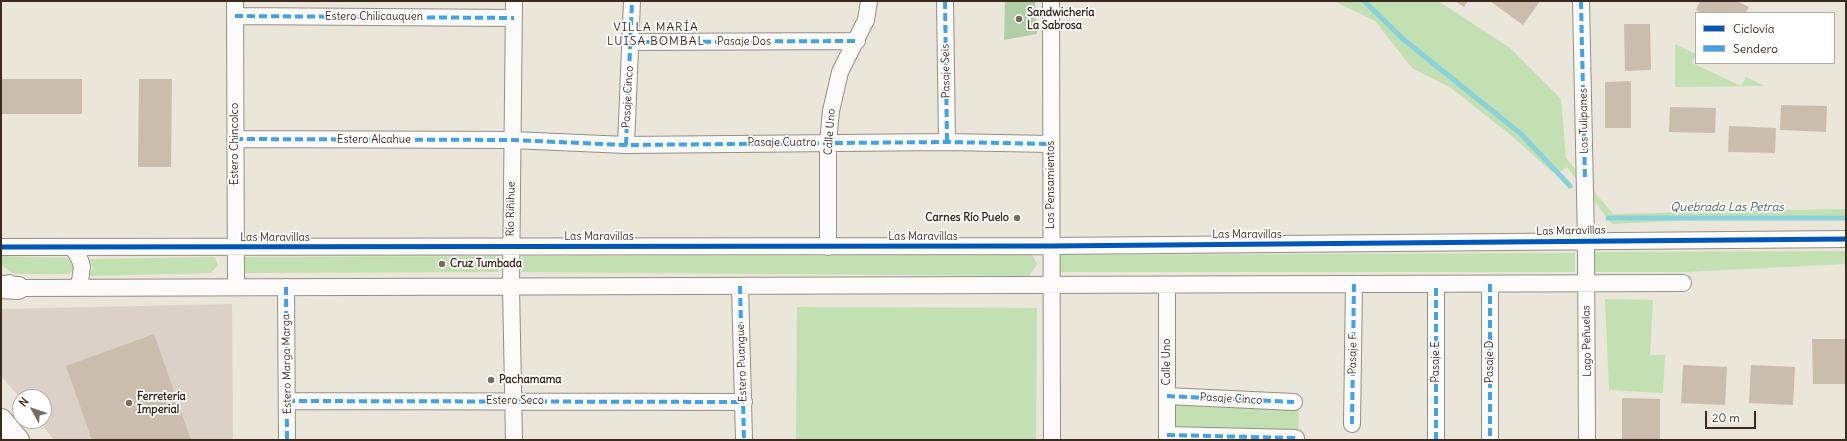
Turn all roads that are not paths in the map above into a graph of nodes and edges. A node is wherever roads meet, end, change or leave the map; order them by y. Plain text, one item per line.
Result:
1 (514, 1) edge
2 (632, 1) edge
3 (869, 1) edge
4 (946, 1) edge
5 (1051, 1) edge
6 (1582, 1) edge
7 (235, 8) edge
8 (514, 18) junction
9 (857, 41) junction
10 (631, 42) junction
11 (235, 139) junction
12 (512, 140) junction
13 (947, 142) junction
14 (828, 143) junction
15 (1051, 144) junction
16 (626, 145) junction
17 (1846, 239) edge
18 (1586, 241) junction
19 (1051, 246) junction
20 (1, 247) edge
21 (511, 247) junction
22 (828, 247) junction
23 (73, 248) junction
24 (236, 248) junction
25 (1684, 283) dead end
26 (1354, 284) junction
27 (1436, 284) junction
28 (1490, 284) junction
29 (1586, 284) junction
30 (7, 285) edge
31 (1051, 285) junction
32 (1167, 285) junction
33 (511, 286) junction
34 (740, 286) junction
35 (236, 287) junction
36 (286, 287) junction
37 (76, 288) junction
38 (1167, 396) junction
39 (514, 401) junction
40 (287, 402) junction
41 (744, 402) junction
42 (1294, 402) dead end
43 (1, 420) edge
44 (1352, 424) dead end
45 (1167, 438) edge
46 (1296, 438) dead end
47 (18, 440) edge
48 (288, 440) edge
49 (514, 440) edge
50 (744, 440) edge
51 (1052, 440) edge
52 (1436, 440) edge
53 (1490, 440) edge
54 (1588, 440) edge

1 - 8 street, Río Riñihue
2 - 10 street, Pasaje Cinco
3 - 9 street, Calle Uno
4 - 13 street, Pasaje Seis
5 - 15 street, Los Pensamientos
6 - 18 street, Los Tulipanes
7 - 8 street, Estero Chilicauquen
7 - 11 street, Estero Chincolco
8 - 12 street, Río Riñihue
9 - 10 street, Pasaje Dos
9 - 14 street, Calle Uno
10 - 16 street, Pasaje Cinco
11 - 12 street, Estero Alcahue
11 - 24 street, Estero Chincolco
12 - 16 street, Pasaje Cuatro
12 - 21 street, Río Riñihue
13 - 14 street, Pasaje Cuatro
13 - 15 street, Pasaje Cuatro
14 - 16 street, Pasaje Cuatro
14 - 22 street, Calle Uno
15 - 19 street, Los Pensamientos
17 - 18 street, Las Maravillas
18 - 19 street, Las Maravillas
18 - 29 street, Lago Peñuelas
19 - 22 street, Las Maravillas
19 - 31 street, Los Pensamientos
20 - 23 street, Las Maravillas
21 - 22 street, Las Maravillas
21 - 24 street, Las Maravillas
21 - 33 street, Río Riñihue
23 - 24 street, Las Maravillas
23 - 37 street
24 - 35 street, Estero Chincolco
25 - 29 street
26 - 27 street
26 - 32 street
26 - 44 street, Pasaje F
27 - 28 street
27 - 52 street, Pasaje E
28 - 29 street
28 - 53 street, Pasaje D
29 - 54 street, Lago Peñuelas
30 - 37 street
31 - 32 street
31 - 34 street
31 - 51 street, Los Pensamientos
32 - 38 street, Calle Uno
33 - 34 street
33 - 36 street
33 - 39 street, Río Riñihue
34 - 41 street, Estero Puangue
35 - 36 street
35 - 37 street
36 - 40 street, Estero Marga Marga
38 - 42 street, Pasaje Cinco
38 - 45 street, Calle Uno
39 - 40 street, Estero Seco
39 - 41 street, Estero Seco
39 - 49 street, Río Riñihue
40 - 48 street, Estero Marga Marga
41 - 50 street, Estero Puangue
43 - 47 highway
45 - 46 street

